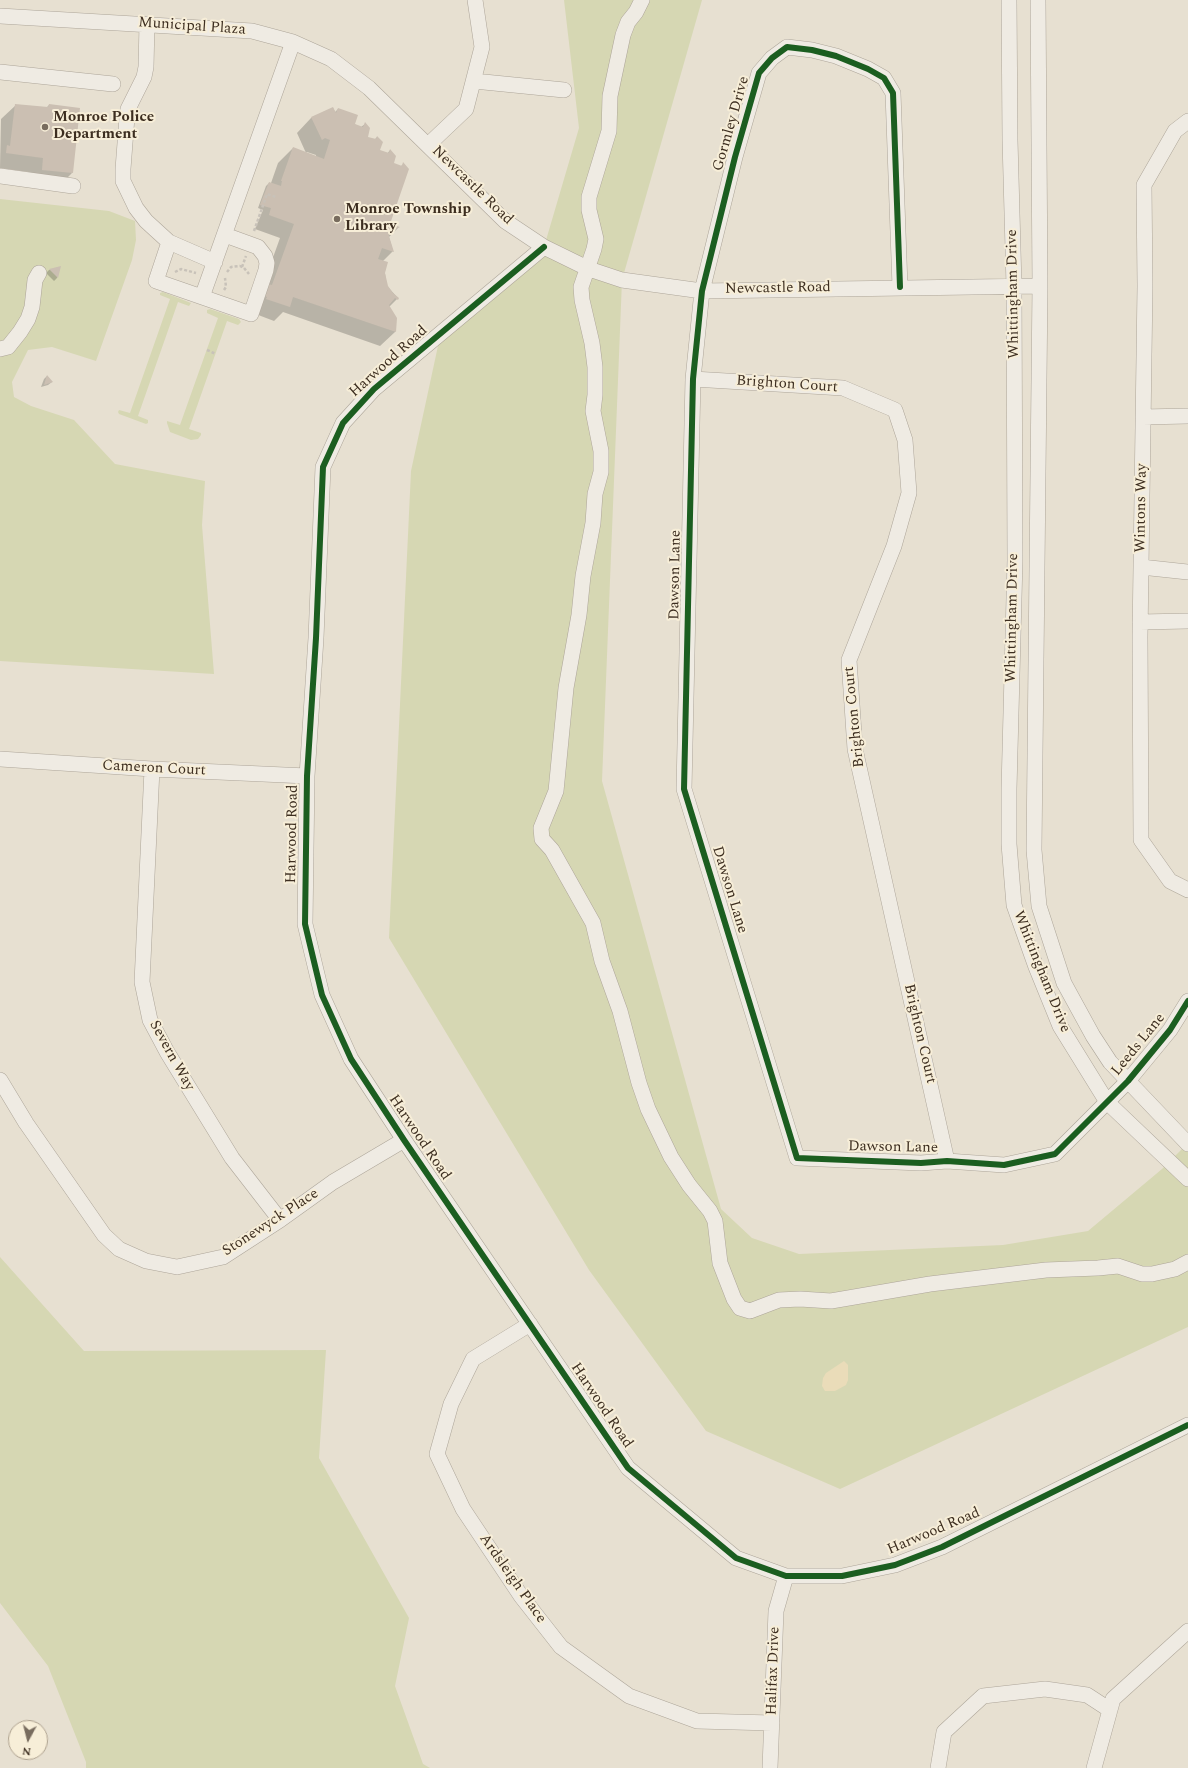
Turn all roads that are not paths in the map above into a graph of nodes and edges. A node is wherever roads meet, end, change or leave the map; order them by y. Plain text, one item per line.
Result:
1 (475, 0) edge
2 (642, 0) edge
3 (1009, 0) edge
4 (1038, 0) edge
5 (0, 16) edge
6 (147, 24) junction
7 (293, 42) junction
8 (0, 72) edge
9 (474, 81) junction
10 (113, 84) dead end
11 (369, 88) joint
12 (564, 90) dead end
13 (1188, 121) edge
14 (428, 145) junction
15 (0, 176) edge
16 (73, 186) dead end
17 (225, 235) junction
18 (169, 242) junction
19 (544, 247) junction
20 (215, 262) junction
21 (588, 268) junction
22 (39, 273) dead end
23 (1014, 286) junction
24 (1040, 286) junction
25 (900, 287) junction
26 (702, 291) junction
27 (208, 300) junction
28 (0, 349) edge
29 (693, 379) junction
30 (1188, 416) edge
31 (1143, 417) junction
32 (1141, 567) junction
33 (1188, 572) edge
34 (1188, 621) edge
35 (1140, 622) junction
36 (0, 759) edge
37 (152, 769) junction
38 (307, 776) junction
39 (1188, 890) edge
40 (1188, 1001) edge
41 (0, 1080) edge
42 (1128, 1081) junction
43 (1107, 1102) junction
44 (404, 1140) junction
45 (1188, 1144) edge
46 (947, 1161) junction
47 (1188, 1179) edge
48 (280, 1220) junction
49 (1188, 1262) edge
50 (530, 1324) junction
51 (1188, 1425) edge
52 (786, 1576) junction
53 (1188, 1631) edge
54 (1110, 1710) junction
55 (772, 1723) junction
56 (770, 1768) edge
57 (938, 1768) edge
58 (1094, 1768) edge

1 - 9 street
2 - 21 street
3 - 23 street, Whittingham Drive
4 - 24 street, Whittingham Drive
5 - 6 street, Municipal Plaza
6 - 7 street, Municipal Plaza
6 - 18 street
7 - 11 street, Municipal Plaza
7 - 17 street
8 - 10 street
9 - 12 street
9 - 14 street
11 - 14 street, Newcastle Road
13 - 31 street, Wintons Way
14 - 19 street, Newcastle Road
15 - 16 street
17 - 20 street
17 - 27 street
18 - 20 street
18 - 27 street
19 - 21 street, Newcastle Road
19 - 38 street, Harwood Road
20 - 27 street
21 - 26 street, Newcastle Road
21 - 49 street
22 - 28 street
23 - 24 street, Newcastle Road
23 - 25 street, Newcastle Road
23 - 43 street, Whittingham Drive
24 - 42 street, Whittingham Drive
25 - 26 street, Newcastle Road
25 - 26 street, Gormley Drive
26 - 29 street, Dawson Lane
29 - 46 street, Dawson Lane
29 - 46 street, Brighton Court
30 - 31 street
31 - 32 street, Wintons Way
32 - 33 street
32 - 35 street, Wintons Way
34 - 35 street
35 - 39 street, Wintons Way
36 - 37 street, Cameron Court
37 - 38 street, Cameron Court
37 - 48 street, Severn Way
38 - 44 street, Harwood Road
40 - 42 street, Leeds Lane
41 - 48 street, Stonewyck Place
42 - 43 street, Leeds Lane
42 - 45 street, Whittingham Drive
43 - 46 street, Dawson Lane
43 - 47 street, Whittingham Drive
44 - 48 street, Stonewyck Place
44 - 50 street, Harwood Road
50 - 52 street, Harwood Road
50 - 55 street, Ardsleigh Place
51 - 52 street, Harwood Road
52 - 55 street, Halifax Drive
53 - 54 street
54 - 57 street
54 - 58 street
55 - 56 street, Halifax Drive

